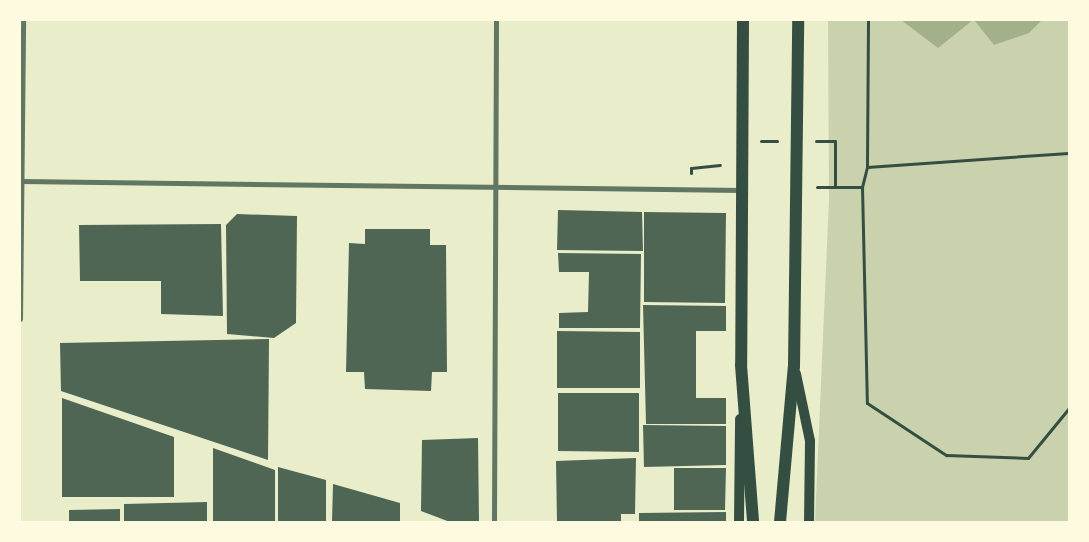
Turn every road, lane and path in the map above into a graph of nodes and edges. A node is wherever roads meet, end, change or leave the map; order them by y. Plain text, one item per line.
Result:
1 (23, 20) edge
2 (496, 20) edge
3 (743, 20) edge
4 (798, 20) edge
5 (868, 20) edge
6 (758, 140) dead end
7 (787, 141) dead end
8 (806, 141) dead end
9 (1069, 153) edge
10 (720, 158) dead end
11 (867, 167) junction
12 (691, 168) dead end
13 (21, 181) edge
14 (496, 184) junction
15 (796, 187) junction
16 (835, 187) junction
17 (862, 187) junction
18 (742, 190) junction
19 (20, 319) edge
20 (741, 365) junction
21 (794, 366) junction
22 (1069, 408) edge
23 (494, 522) edge
24 (739, 522) edge
25 (753, 522) edge
26 (780, 522) edge
27 (809, 522) edge

1 - 13 street
2 - 14 street
3 - 18 main road
4 - 15 main road
5 - 11 path
6 - 7 path
8 - 16 path
9 - 11 path
10 - 12 path
11 - 17 path
13 - 14 street
13 - 19 street
14 - 18 street
14 - 23 street
15 - 16 path
15 - 21 main road
16 - 17 path
17 - 22 path
18 - 20 main road
20 - 24 main road
20 - 25 main road
21 - 26 main road
21 - 27 main road

